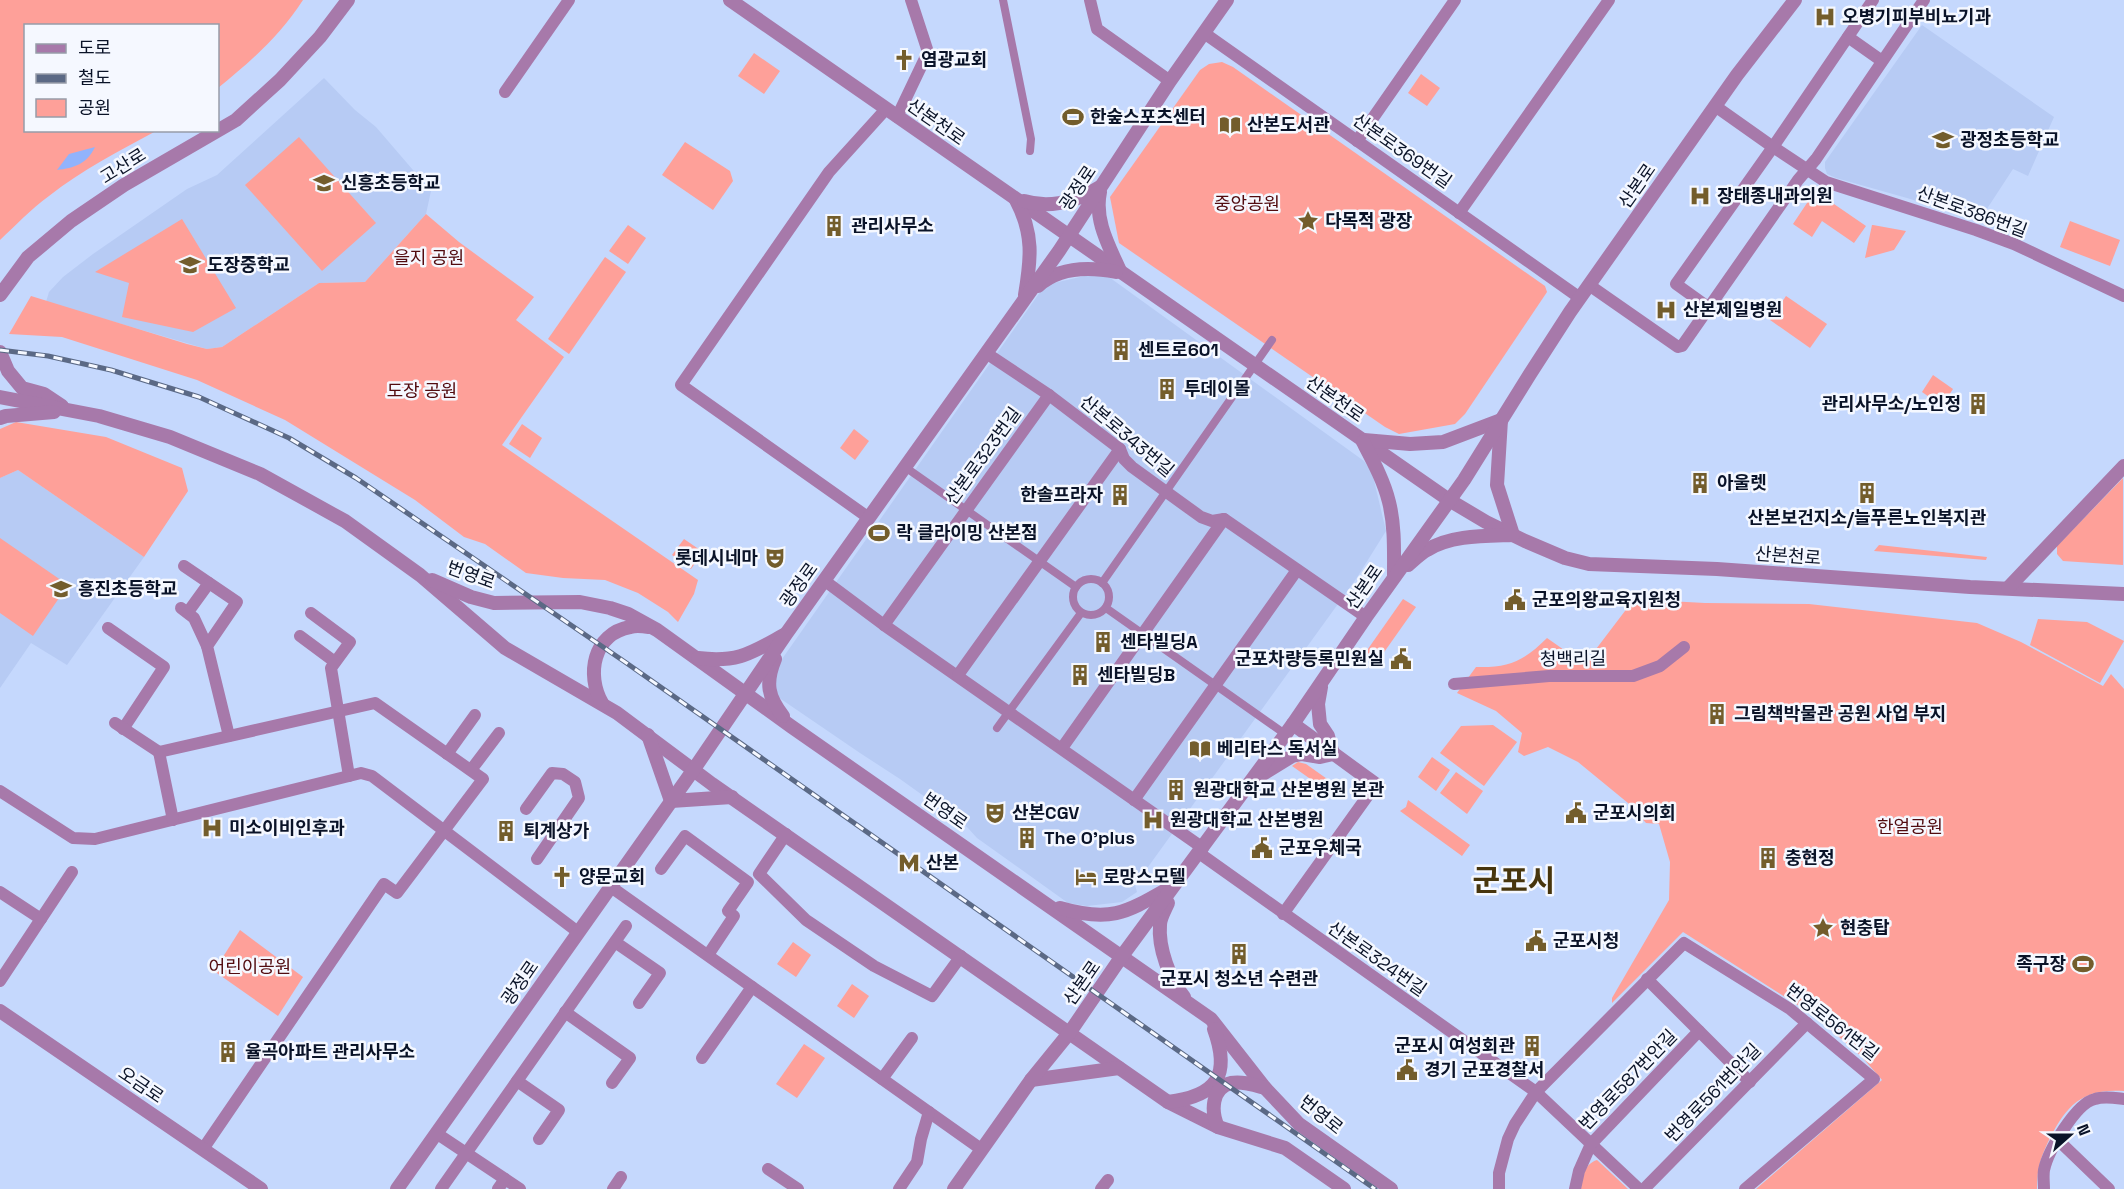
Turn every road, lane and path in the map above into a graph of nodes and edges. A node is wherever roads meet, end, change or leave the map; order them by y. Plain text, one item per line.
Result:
1 (348, 0) edge
2 (569, 0) edge
3 (730, 0) edge
4 (911, 0) edge
5 (1003, 0) edge
6 (1090, 0) edge
7 (1227, 0) edge
8 (1455, 0) edge
9 (1609, 0) edge
10 (1795, 0) edge
11 (1873, 0) edge
12 (1924, 0) edge
13 (1204, 33) junction
14 (1848, 37) junction
15 (1882, 61) junction
16 (1170, 81) junction
17 (505, 92) dead end
18 (1715, 106) junction
19 (892, 113) junction
20 (219, 130) edge
21 (215, 132) edge
22 (1357, 141) junction
23 (1773, 147) junction
24 (1030, 151) dead end
25 (1807, 168) junction
26 (1102, 186) junction
27 (1015, 199) junction
28 (1459, 213) junction
29 (1068, 235) junction
30 (1121, 273) junction
31 (1589, 285) junction
32 (0, 295) edge
33 (2124, 296) edge
34 (1580, 298) junction
35 (1024, 299) junction
36 (1708, 306) junction
37 (1272, 340) dead end
38 (0, 352) edge
39 (986, 353) junction
40 (1254, 365) junction
41 (1049, 395) junction
42 (0, 397) edge
43 (68, 410) junction
44 (0, 418) edge
45 (1501, 420) junction
46 (1362, 440) junction
47 (1120, 449) junction
48 (2124, 466) edge
49 (905, 467) junction
50 (1166, 492) junction
51 (1449, 500) junction
52 (967, 510) junction
53 (869, 518) junction
54 (1224, 519) junction
55 (1513, 535) junction
56 (1039, 561) junction
57 (184, 566) dead end
58 (1297, 570) junction
59 (420, 575) junction
60 (1394, 576) junction
61 (825, 581) junction
62 (209, 583) junction
63 (1102, 583) junction
64 (1076, 587) junction
65 (2007, 588) junction
66 (2124, 594) edge
67 (1106, 608) junction
68 (311, 613) dead end
69 (1081, 613) junction
70 (1366, 617) junction
71 (884, 625) junction
72 (651, 627) junction
73 (108, 628) dead end
74 (786, 634) junction
75 (1143, 634) junction
76 (300, 636) dead end
77 (207, 646) junction
78 (1684, 647) dead end
79 (697, 658) junction
80 (336, 662) junction
81 (957, 675) junction
82 (1322, 682) junction
83 (1454, 684) dead end
84 (1216, 685) junction
85 (746, 694) junction
86 (603, 704) junction
87 (338, 712) junction
88 (1010, 712) junction
89 (475, 715) dead end
90 (792, 727) junction
91 (997, 728) dead end
92 (1289, 729) junction
93 (499, 733) dead end
94 (648, 735) junction
95 (229, 736) junction
96 (1062, 748) junction
97 (159, 752) junction
98 (447, 754) junction
99 (1333, 754) junction
100 (694, 769) junction
101 (471, 770) junction
102 (350, 776) junction
103 (1251, 782) junction
104 (1378, 786) joint
105 (0, 791) edge
106 (732, 797) junction
107 (1134, 800) junction
108 (671, 801) junction
109 (526, 809) dead end
110 (173, 820) junction
111 (444, 831) junction
112 (786, 834) junction
113 (1201, 851) junction
114 (537, 859) dead end
115 (661, 869) dead end
116 (72, 872) dead end
117 (1176, 884) junction
118 (611, 887) junction
119 (0, 892) edge
120 (1047, 904) junction
121 (1283, 914) junction
122 (41, 919) junction
123 (626, 926) dead end
124 (579, 932) junction
125 (615, 942) junction
126 (708, 955) junction
127 (961, 956) junction
128 (1122, 956) junction
129 (1647, 979) junction
130 (0, 981) edge
131 (752, 987) junction
132 (639, 1003) dead end
133 (1189, 1004) junction
134 (0, 1011) edge
135 (565, 1012) junction
136 (1211, 1018) junction
137 (1807, 1023) junction
138 (1699, 1031) junction
139 (1070, 1032) junction
140 (912, 1038) dead end
141 (702, 1058) dead end
142 (1119, 1068) junction
143 (882, 1079) junction
144 (1031, 1080) junction
145 (517, 1081) junction
146 (1750, 1082) junction
147 (612, 1083) dead end
148 (1264, 1088) junction
149 (1536, 1092) junction
150 (2124, 1099) edge
151 (1168, 1102) junction
152 (929, 1112) junction
153 (1218, 1127) junction
154 (436, 1133) junction
155 (539, 1139) dead end
156 (2058, 1140) junction
157 (1591, 1144) junction
158 (203, 1149) junction
159 (981, 1149) junction
160 (466, 1152) junction
161 (768, 1169) dead end
162 (621, 1177) dead end
163 (502, 1184) edge
164 (261, 1189) edge
165 (397, 1189) edge
166 (441, 1189) edge
167 (520, 1189) edge
168 (613, 1189) edge
169 (798, 1189) edge
170 (899, 1189) edge
171 (954, 1189) edge
172 (1344, 1189) edge
173 (1391, 1189) edge
174 (1498, 1189) edge
175 (1575, 1189) edge
176 (1639, 1189) edge
177 (1644, 1189) edge
178 (1745, 1189) edge
179 (2044, 1189) edge
180 (2109, 1189) edge

1 - 20 street, 고산로
2 - 17 street
3 - 19 street, 산본천로
4 - 19 street
5 - 24 street
6 - 16 street
7 - 13 street, 광정로
8 - 22 street
9 - 28 street
10 - 18 street, 산본로
11 - 14 street
12 - 15 street
13 - 16 street, 광정로
13 - 22 street, 산본로369번길
14 - 15 street
14 - 23 street
15 - 25 street
16 - 26 street, 광정로
18 - 23 street, 산본로386번길
18 - 31 street, 산본로
19 - 27 street, 산본천로
19 - 53 street
21 - 32 street, 고산로
22 - 28 street, 산본로369번길
23 - 25 street, 산본로386번길
23 - 36 street
25 - 33 street, 산본로386번길
25 - 36 street
26 - 27 street
26 - 29 street, 광정로
26 - 30 street
27 - 29 street, 산본천로
27 - 35 street
28 - 34 street, 산본로369번길
29 - 30 street, 산본천로
29 - 35 street, 광정로
30 - 35 street
30 - 40 street, 산본천로
31 - 34 street, 산본로
31 - 36 street
34 - 45 street, 산본로
35 - 39 street, 광정로
37 - 40 street
38 - 43 street
39 - 41 street, 산본로343번길
39 - 49 street, 광정로
40 - 46 street, 산본천로
40 - 50 street
41 - 47 street, 산본로343번길
41 - 52 street, 산본로323번길
42 - 43 street, 번영로
43 - 44 street
43 - 59 street, 번영로
45 - 46 street
45 - 51 street, 산본로
45 - 55 street
46 - 51 street, 산본천로
46 - 60 street
47 - 50 street, 산본로343번길
47 - 56 street
48 - 65 street
49 - 52 street
49 - 53 street, 광정로
50 - 54 street, 산본로343번길
50 - 63 street
51 - 55 street, 산본천로
51 - 60 street, 산본로
52 - 56 street
52 - 71 street, 산본로323번길
53 - 61 street, 광정로
54 - 58 street, 산본로343번길
54 - 75 street
55 - 60 street
55 - 65 street, 산본천로
56 - 64 street
56 - 81 street
57 - 62 street
58 - 70 street, 산본로343번길
58 - 84 street
59 - 72 street, 번영로
59 - 86 street, 번영로
60 - 70 street, 산본로
61 - 71 street
61 - 74 street, 광정로
62 - 77 street
62 - 77 street
63 - 64 street
63 - 67 street
64 - 69 street
65 - 66 street, 산본천로
67 - 69 street
67 - 75 street
68 - 80 street
69 - 88 street
70 - 82 street, 산본로
71 - 81 street
72 - 79 street, 번영로
72 - 86 street
73 - 97 street
74 - 79 street
74 - 85 street, 광정로
74 - 90 street
75 - 84 street
75 - 96 street
76 - 80 street
77 - 95 street
78 - 83 street, 청백리길
79 - 85 street, 번영로
80 - 87 street
81 - 88 street
82 - 92 street, 산본로
82 - 99 street
84 - 92 street
84 - 107 street
85 - 90 street, 번영로
85 - 100 street, 광정로
86 - 94 street, 번영로
87 - 95 street
87 - 98 street
87 - 102 street
88 - 91 street
88 - 96 street
89 - 98 street
90 - 120 street, 번영로
92 - 99 street
92 - 103 street, 산본로
93 - 101 street
94 - 100 street, 번영로
94 - 108 street
95 - 97 street
96 - 107 street
97 - 110 street
98 - 101 street
99 - 103 street
99 - 104 street
100 - 106 street, 번영로
100 - 108 street, 광정로
101 - 111 street
102 - 110 street
102 - 111 street
103 - 113 street, 산본로
104 - 121 street
105 - 110 street
106 - 108 street
106 - 112 street, 번영로
107 - 113 street
108 - 118 street, 광정로
109 - 114 street
111 - 124 street
111 - 158 street
112 - 127 street, 번영로
112 - 127 street
113 - 117 street, 산본로
113 - 121 street, 산본로324번길
115 - 126 street
116 - 122 street
117 - 120 street
117 - 128 street, 산본로
117 - 133 street
118 - 124 street, 광정로
118 - 126 street
119 - 122 street
120 - 128 street, 번영로
121 - 149 street, 산본로324번길
122 - 130 street
123 - 125 street
124 - 154 street, 광정로
125 - 132 street
125 - 135 street
126 - 131 street
127 - 139 street, 번영로
128 - 133 street, 번영로
128 - 139 street, 산본로
129 - 137 street, 번영로561번길
129 - 138 street
129 - 149 street
131 - 141 street
131 - 143 street
133 - 136 street, 번영로
134 - 158 street, 오금로
135 - 145 street
135 - 147 street
136 - 148 street, 번영로
136 - 151 street
137 - 146 street, 번영로561번안길
137 - 178 street, 번영로561번길
138 - 146 street
138 - 157 street, 번영로587번안길
139 - 142 street, 번영로
139 - 144 street, 산본로
140 - 143 street
142 - 144 street
142 - 151 street, 번영로
143 - 152 street
144 - 159 street, 산본로
145 - 155 street
145 - 160 street
146 - 177 street, 번영로561번안길
148 - 153 street
148 - 173 street, 번영로
149 - 157 street, 산본로324번길
149 - 174 street
150 - 156 street
151 - 153 street, 번영로
152 - 159 street
152 - 170 street
153 - 172 street, 번영로
154 - 160 street
154 - 165 street, 광정로
156 - 179 street
156 - 180 street
157 - 175 street, 번영로587번안길
157 - 176 street, 산본로324번길
158 - 164 street, 오금로
159 - 171 street, 산본로
160 - 163 street
160 - 166 street
161 - 169 street
162 - 168 street
163 - 167 street

